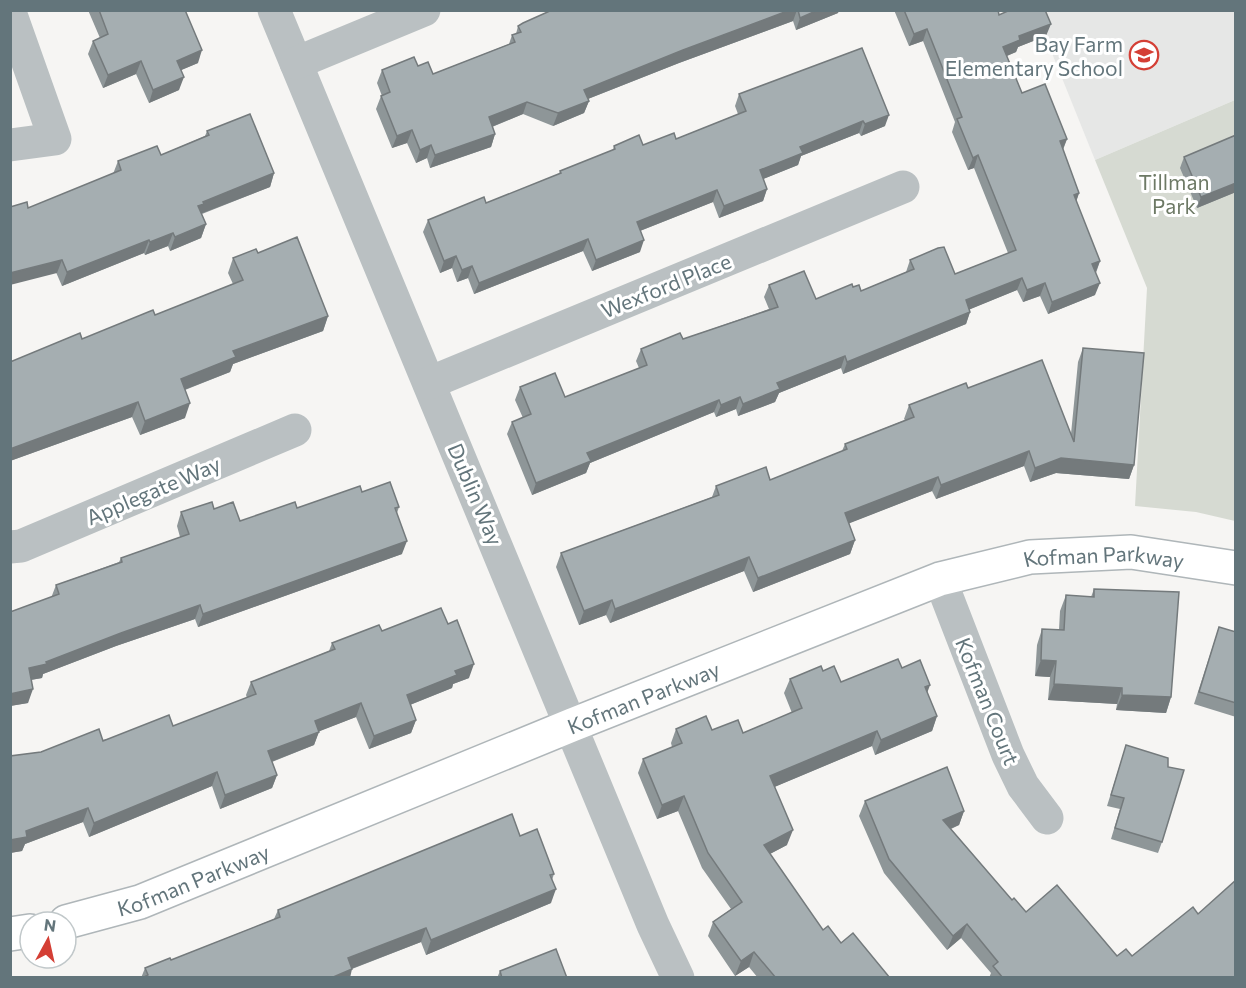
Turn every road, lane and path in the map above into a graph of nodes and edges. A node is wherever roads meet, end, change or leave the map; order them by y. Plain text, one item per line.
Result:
1 (274, 10) edge
2 (424, 10) edge
3 (10, 12) edge
4 (296, 63) junction
5 (10, 145) edge
6 (903, 187) dead end
7 (429, 383) junction
8 (296, 430) dead end
9 (10, 547) edge
10 (1236, 568) edge
11 (940, 579) junction
12 (572, 725) junction
13 (1047, 818) dead end
14 (78, 919) edge
15 (678, 978) edge

1 - 4 street, Dublin Way
2 - 4 street
3 - 5 street
4 - 7 street, Dublin Way
6 - 7 street, Wexford Place
7 - 12 street, Dublin Way
8 - 9 street, Applegate Way
10 - 11 street, Kofman Parkway
11 - 12 street, Kofman Parkway
11 - 13 street, Kofman Court
12 - 14 street, Kofman Parkway
12 - 15 street, Dublin Way

